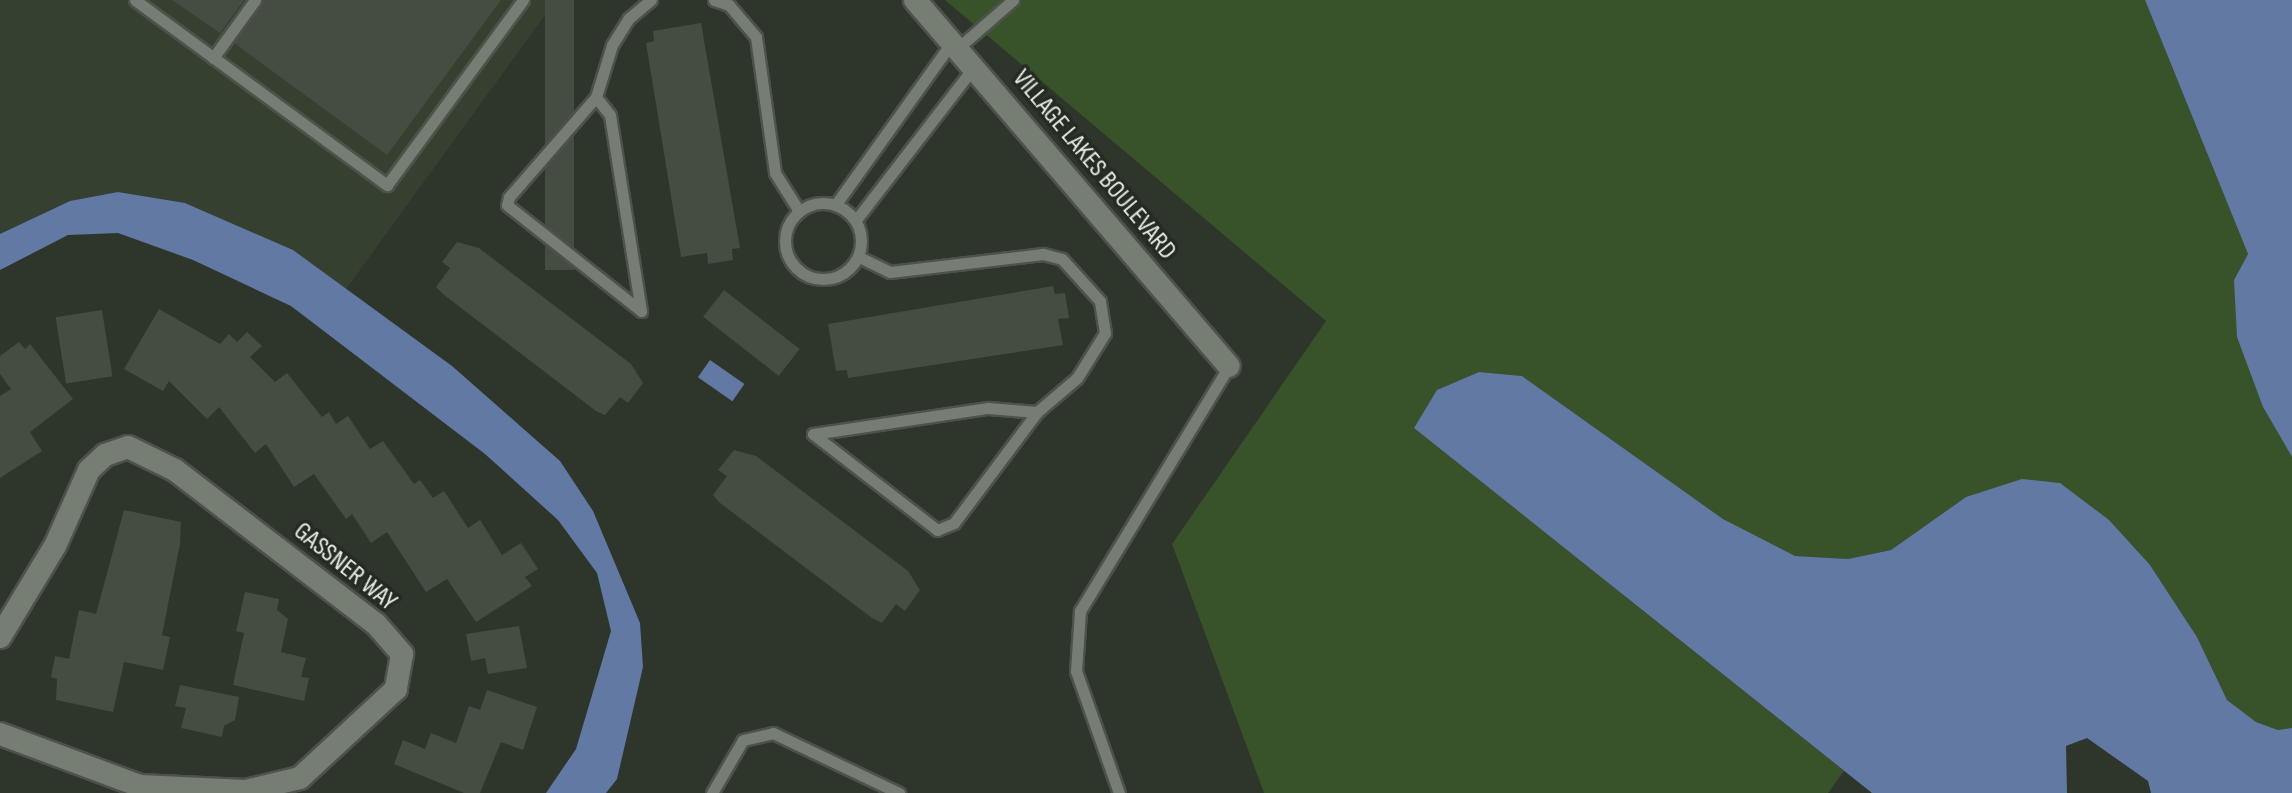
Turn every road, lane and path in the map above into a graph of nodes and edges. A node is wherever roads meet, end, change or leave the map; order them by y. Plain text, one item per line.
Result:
1 (135, 0) edge
2 (255, 0) edge
3 (523, 0) edge
4 (651, 0) edge
5 (714, 0) edge
6 (915, 0) edge
7 (1013, 0) edge
8 (955, 45) junction
9 (213, 58) junction
10 (974, 67) junction
11 (596, 97) junction
12 (836, 204) junction
13 (799, 211) junction
14 (856, 220) junction
15 (859, 257) junction
16 (1229, 366) joint
17 (1037, 412) junction
18 (0, 637) edge
19 (0, 734) edge
20 (712, 793) edge
21 (899, 793) edge
22 (1119, 793) edge

1 - 9 lane
2 - 9 lane
3 - 9 lane
4 - 11 lane
5 - 13 lane
6 - 8 street, VILLAGE LAKES BOULEVARD
7 - 8 lane
8 - 10 street, VILLAGE LAKES BOULEVARD
8 - 12 lane
10 - 14 lane
10 - 16 street, VILLAGE LAKES BOULEVARD
11 - 11 lane
12 - 13 lane
12 - 14 lane
13 - 15 lane
14 - 15 lane
15 - 17 lane
16 - 22 lane
17 - 17 lane
18 - 19 street, GASSNER WAY
20 - 21 lane

